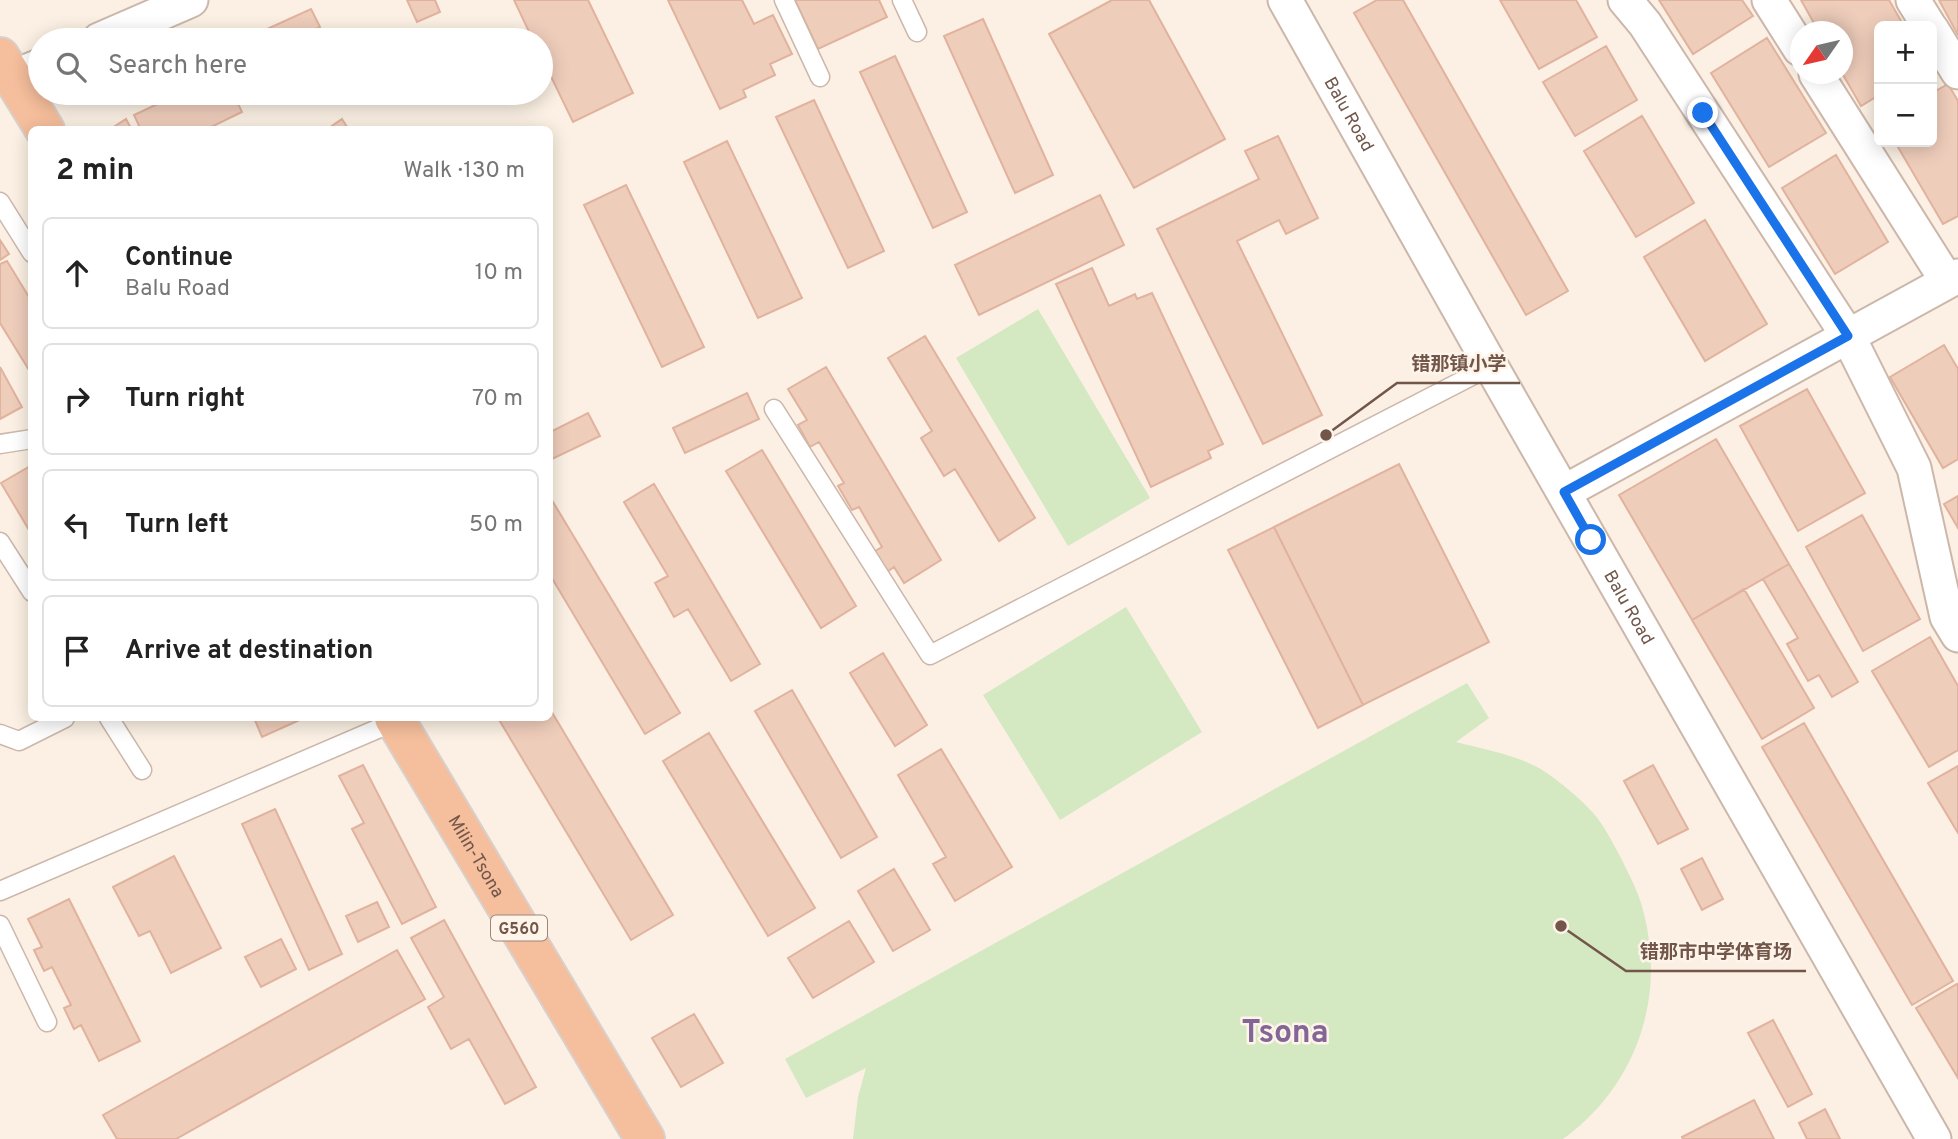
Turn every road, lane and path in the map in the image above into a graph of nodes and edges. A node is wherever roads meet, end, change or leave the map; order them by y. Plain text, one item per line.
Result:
1 (191, 0) edge
2 (784, 0) edge
3 (902, 0) edge
4 (1285, 0) edge
5 (1625, 0) edge
6 (1769, 0) edge
7 (1913, 0) edge
8 (1926, 21) edge
9 (127, 28) edge
10 (917, 32) dead end
11 (1790, 32) edge
12 (1937, 38) edge
13 (18, 67) edge
14 (1958, 72) edge
15 (820, 76) dead end
16 (1823, 84) edge
17 (28, 90) edge
18 (34, 105) edge
19 (43, 126) edge
20 (0, 202) edge
21 (28, 247) edge
22 (1953, 279) edge
23 (1848, 336) junction
24 (1491, 366) junction
25 (774, 409) dead end
26 (28, 440) edge
27 (0, 444) edge
28 (1564, 492) junction
29 (0, 542) edge
30 (28, 586) edge
31 (1958, 635) edge
32 (59, 721) edge
33 (111, 721) edge
34 (390, 721) edge
35 (396, 721) edge
36 (0, 734) edge
37 (142, 770) dead end
38 (0, 891) edge
39 (0, 925) edge
40 (47, 1023) dead end
41 (645, 1139) edge
42 (1934, 1139) edge

1 - 9 street
2 - 15 lane
3 - 10 lane
4 - 24 street, Balu Road
5 - 23 street
6 - 11 street
7 - 8 street
12 - 14 street
13 - 17 highway
16 - 22 street
18 - 19 highway
20 - 21 lane
22 - 23 street
23 - 28 street
23 - 31 street
24 - 25 lane
24 - 28 street, Balu Road
26 - 27 lane
28 - 42 street, Balu Road
29 - 30 lane
32 - 36 lane
33 - 37 lane
34 - 38 lane
35 - 41 highway, Milin-Tsona / G560
39 - 40 lane

